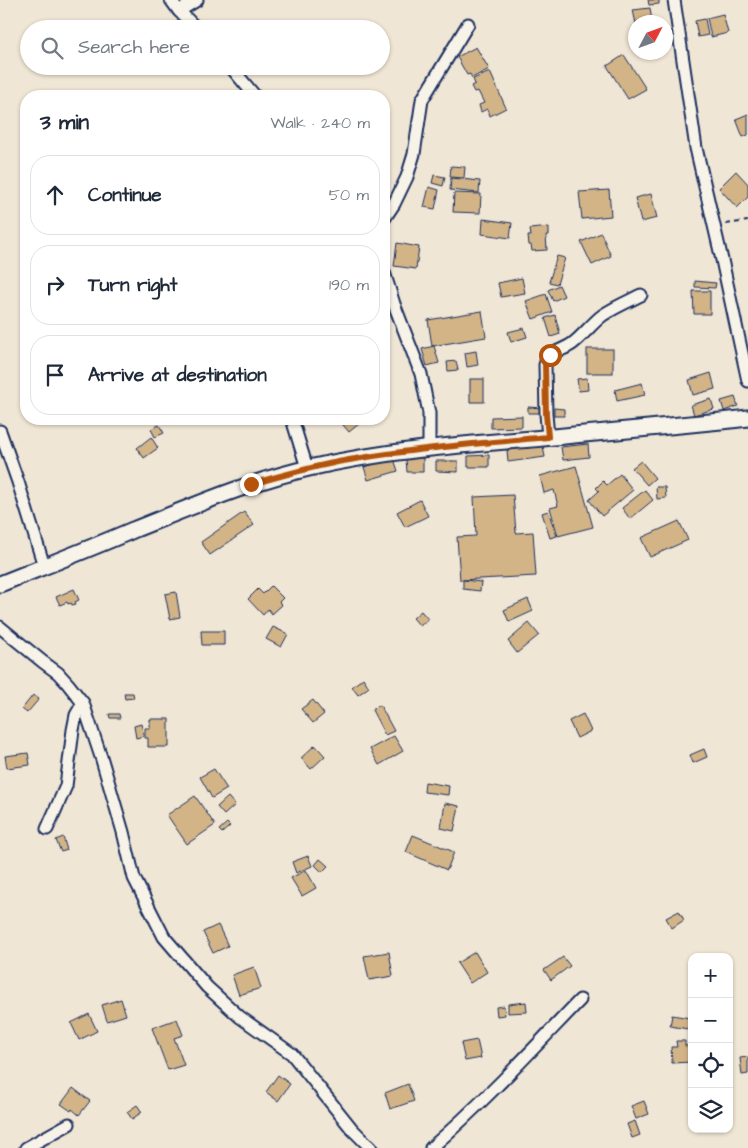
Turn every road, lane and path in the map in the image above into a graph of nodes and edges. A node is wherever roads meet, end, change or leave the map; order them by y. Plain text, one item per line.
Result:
1 (171, 0) edge
2 (197, 0) edge
3 (674, 0) edge
4 (180, 11) junction
5 (188, 20) edge
6 (468, 24) dead end
7 (238, 75) edge
8 (250, 90) edge
9 (390, 210) edge
10 (748, 221) edge
11 (714, 226) junction
12 (390, 291) edge
13 (642, 295) dead end
14 (748, 381) edge
15 (748, 418) edge
16 (294, 425) edge
17 (0, 431) edge
18 (548, 437) junction
19 (429, 448) junction
20 (308, 468) junction
21 (44, 566) junction
22 (0, 584) edge
23 (0, 626) edge
24 (82, 703) junction
25 (47, 829) dead end
26 (580, 1000) dead end
27 (69, 1124) dead end
28 (26, 1148) edge
29 (371, 1148) edge
30 (430, 1148) edge

1 - 4 street
2 - 4 street
3 - 11 street
4 - 5 street
6 - 9 street
7 - 8 street
10 - 11 path
11 - 14 street
12 - 19 street
13 - 18 street
15 - 18 main road
16 - 20 street
17 - 21 street
18 - 19 main road
19 - 20 main road
20 - 21 main road
21 - 22 main road
23 - 24 street
24 - 25 street
24 - 29 street
26 - 30 street
27 - 28 street

